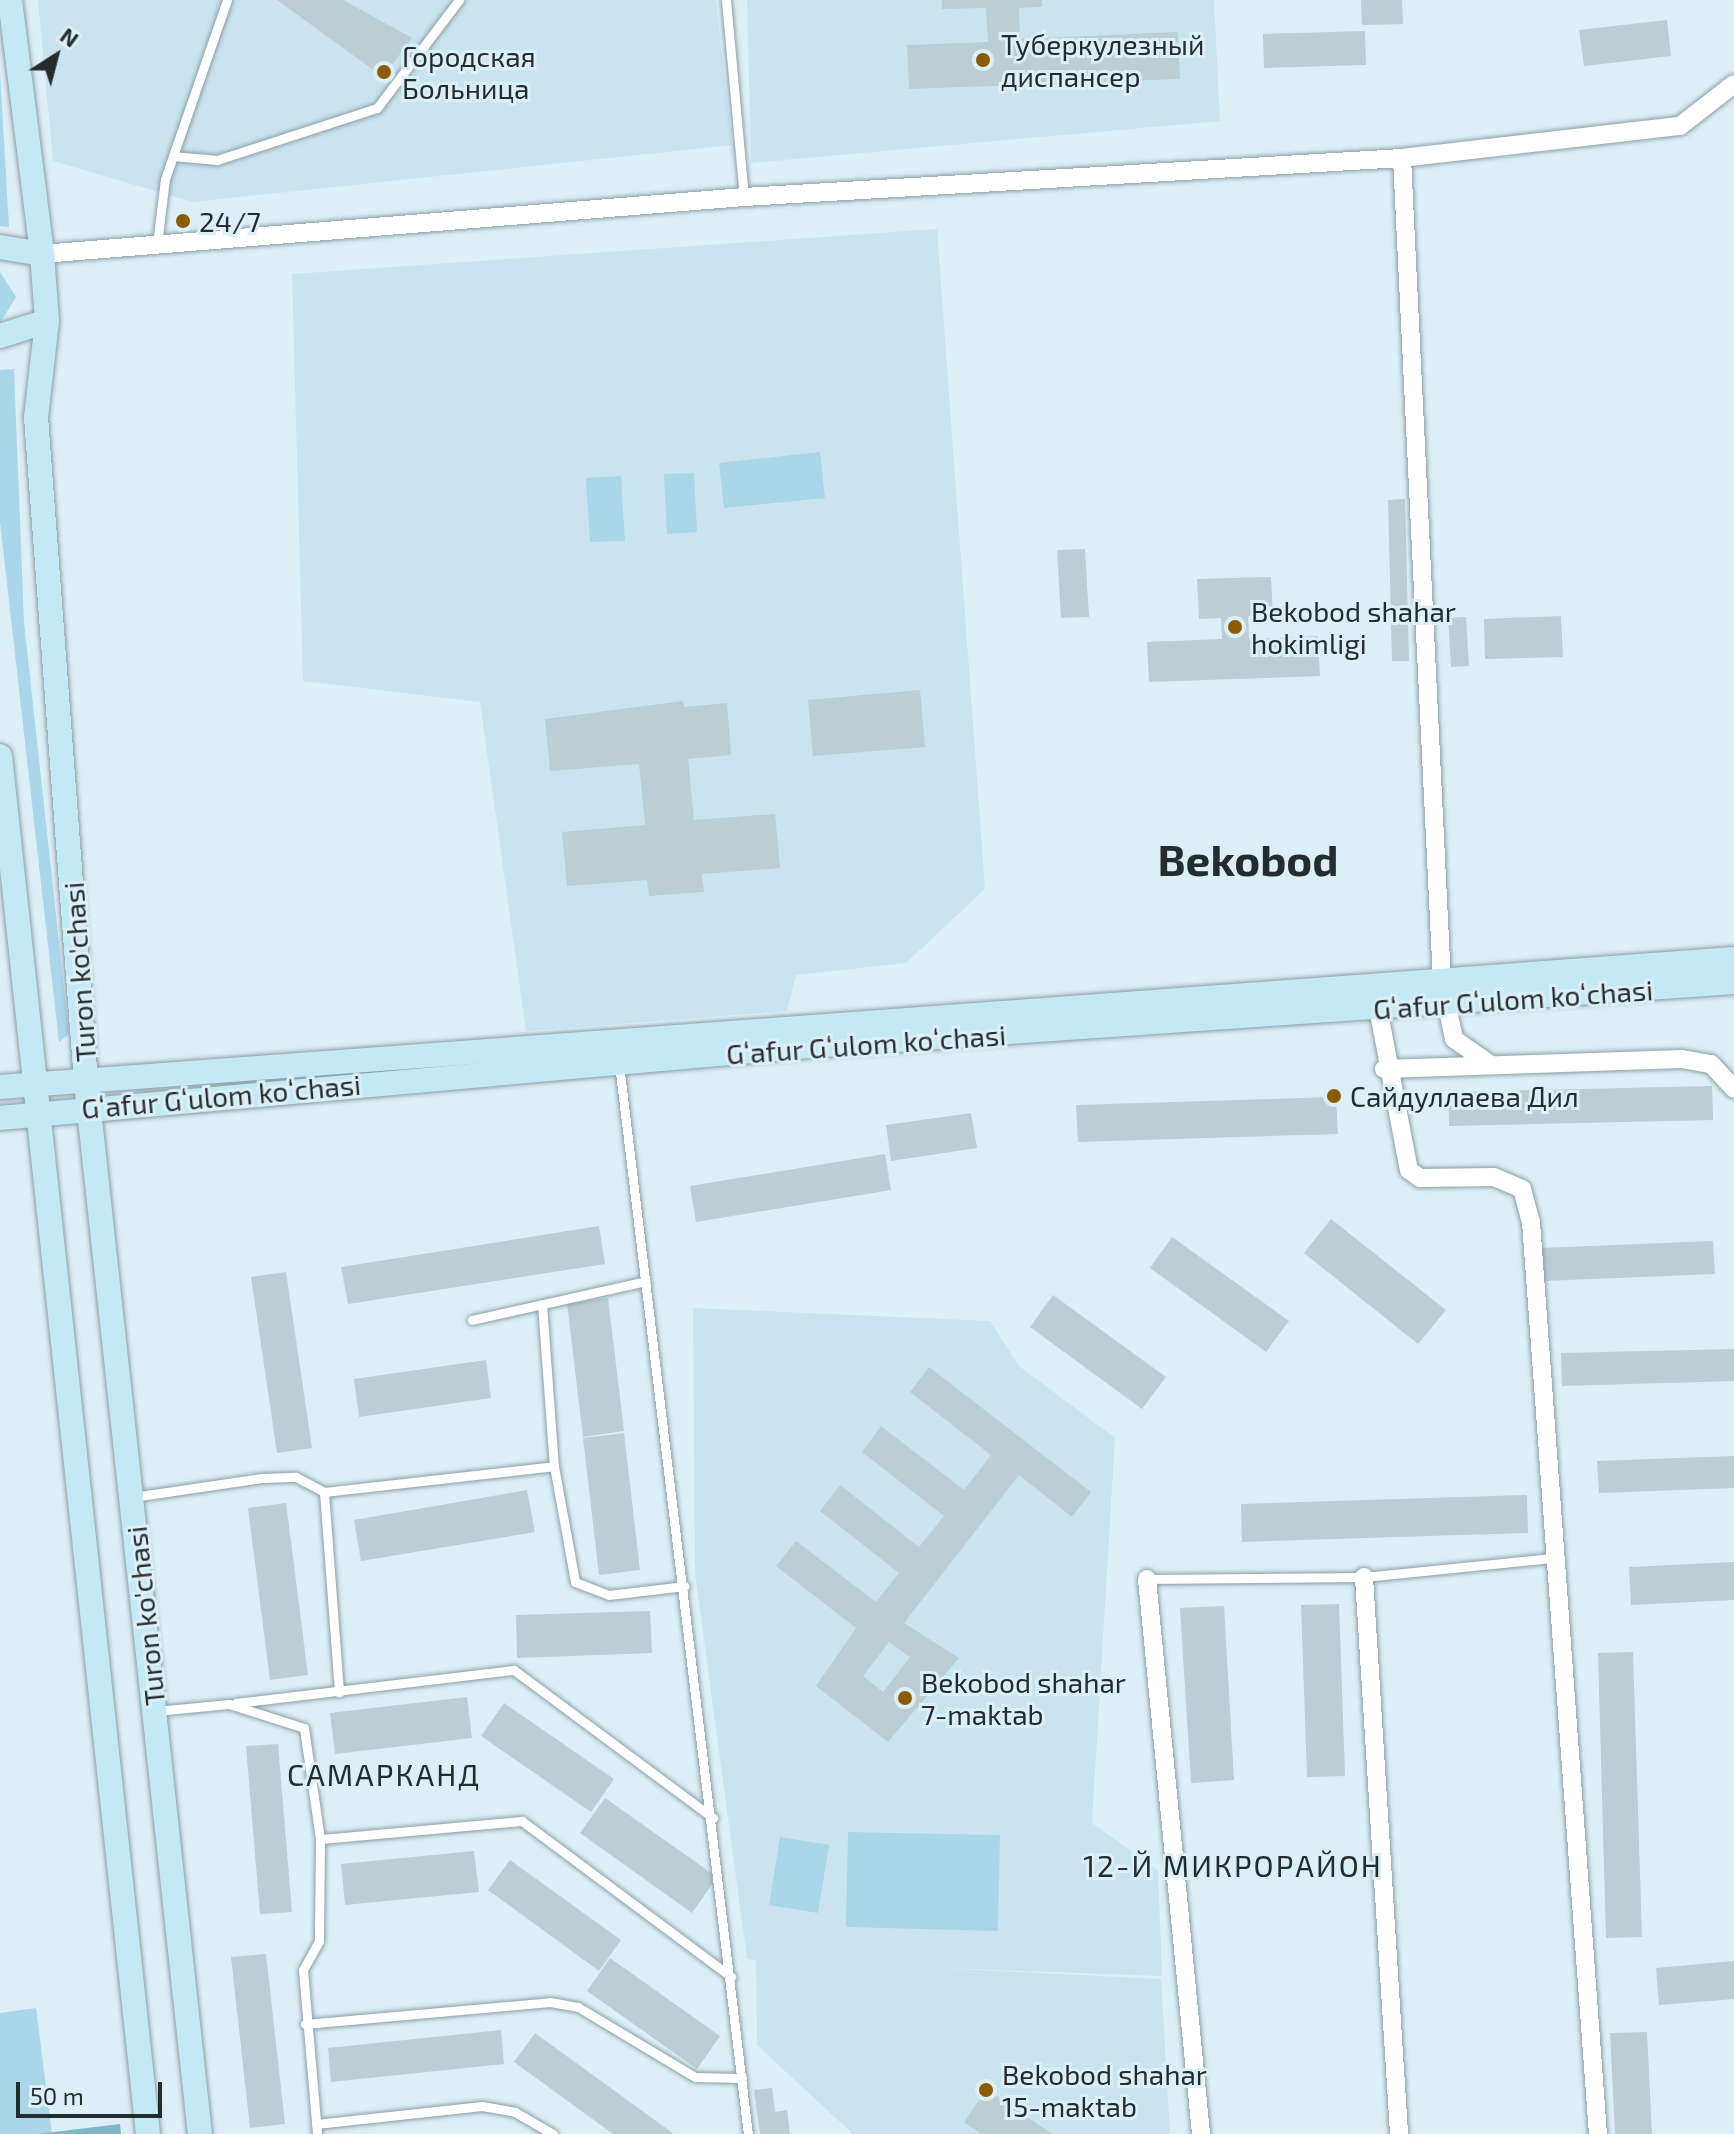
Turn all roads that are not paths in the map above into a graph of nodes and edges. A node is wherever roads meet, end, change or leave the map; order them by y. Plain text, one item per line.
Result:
1 (10, 0) edge
2 (227, 0) edge
3 (459, 0) edge
4 (726, 0) edge
5 (1734, 84) edge
6 (173, 156) junction
7 (1402, 158) junction
8 (744, 197) junction
9 (157, 244) junction
10 (0, 247) edge
11 (42, 254) junction
12 (47, 321) junction
13 (0, 336) edge
14 (0, 756) edge
15 (1734, 959) edge
16 (1734, 982) edge
17 (1443, 993) junction
18 (1378, 1008) junction
19 (808, 1038) junction
20 (619, 1064) junction
21 (1491, 1065) junction
22 (1384, 1069) junction
23 (35, 1085) junction
24 (0, 1087) edge
25 (1734, 1089) edge
26 (89, 1094) junction
27 (39, 1113) junction
28 (0, 1118) edge
29 (646, 1281) junction
30 (542, 1304) junction
31 (472, 1320) dead end
32 (554, 1466) junction
33 (324, 1492) junction
34 (132, 1497) junction
35 (1552, 1558) junction
36 (1364, 1577) junction
37 (1147, 1579) joint
38 (684, 1586) junction
39 (339, 1692) junction
40 (229, 1704) junction
41 (155, 1711) junction
42 (713, 1818) junction
43 (320, 1839) junction
44 (731, 1977) junction
45 (305, 2024) junction
46 (742, 2078) junction
47 (317, 2129) edge
48 (148, 2134) edge
49 (200, 2134) edge
50 (553, 2134) edge
51 (748, 2134) edge
52 (1201, 2134) edge
53 (1399, 2134) edge
54 (1598, 2134) edge

1 - 11 main road, Turon ko'chasi
2 - 6 lane
3 - 6 lane
4 - 8 lane
5 - 7 street
6 - 9 lane
7 - 8 street
7 - 17 street
8 - 9 street
9 - 11 street
10 - 11 main road
11 - 12 main road, Turon ko'chasi
12 - 13 main road
12 - 26 main road, Turon ko'chasi
14 - 23 main road, Turon ko'chasi
15 - 17 main road, Gʻafur Gʻulom koʻchasi
16 - 17 main road, Gʻafur Gʻulom koʻchasi
17 - 18 main road, Gʻafur Gʻulom koʻchasi
17 - 19 main road, Gʻafur Gʻulom koʻchasi
17 - 21 street
18 - 19 main road, Gʻafur Gʻulom koʻchasi
18 - 22 street
19 - 20 main road, Gʻafur Gʻulom koʻchasi
19 - 26 main road, Gʻafur Gʻulom koʻchasi
20 - 26 main road, Gʻafur Gʻulom koʻchasi
20 - 29 lane
21 - 22 street
21 - 25 street
22 - 35 street
23 - 24 main road, Gʻafur Gʻulom koʻchasi
23 - 26 main road, Gʻafur Gʻulom koʻchasi
23 - 27 main road, Turon ko'chasi
26 - 27 main road, Gʻafur Gʻulom koʻchasi
26 - 34 main road, Turon ko'chasi
27 - 28 main road, Gʻafur Gʻulom koʻchasi
27 - 48 main road, Turon ko'chasi
29 - 30 lane
29 - 38 lane
30 - 31 lane
30 - 32 lane
32 - 33 lane
32 - 38 lane
33 - 34 lane
33 - 39 lane
34 - 41 main road, Turon ko'chasi
35 - 36 lane
35 - 54 street
36 - 37 lane
36 - 53 street
37 - 52 street
38 - 42 lane
39 - 40 lane
39 - 42 lane
40 - 41 lane
40 - 43 lane
41 - 49 main road, Turon ko'chasi
42 - 44 lane
43 - 44 lane
43 - 45 lane
44 - 46 lane
45 - 46 lane
45 - 47 lane
46 - 51 lane
47 - 50 lane

